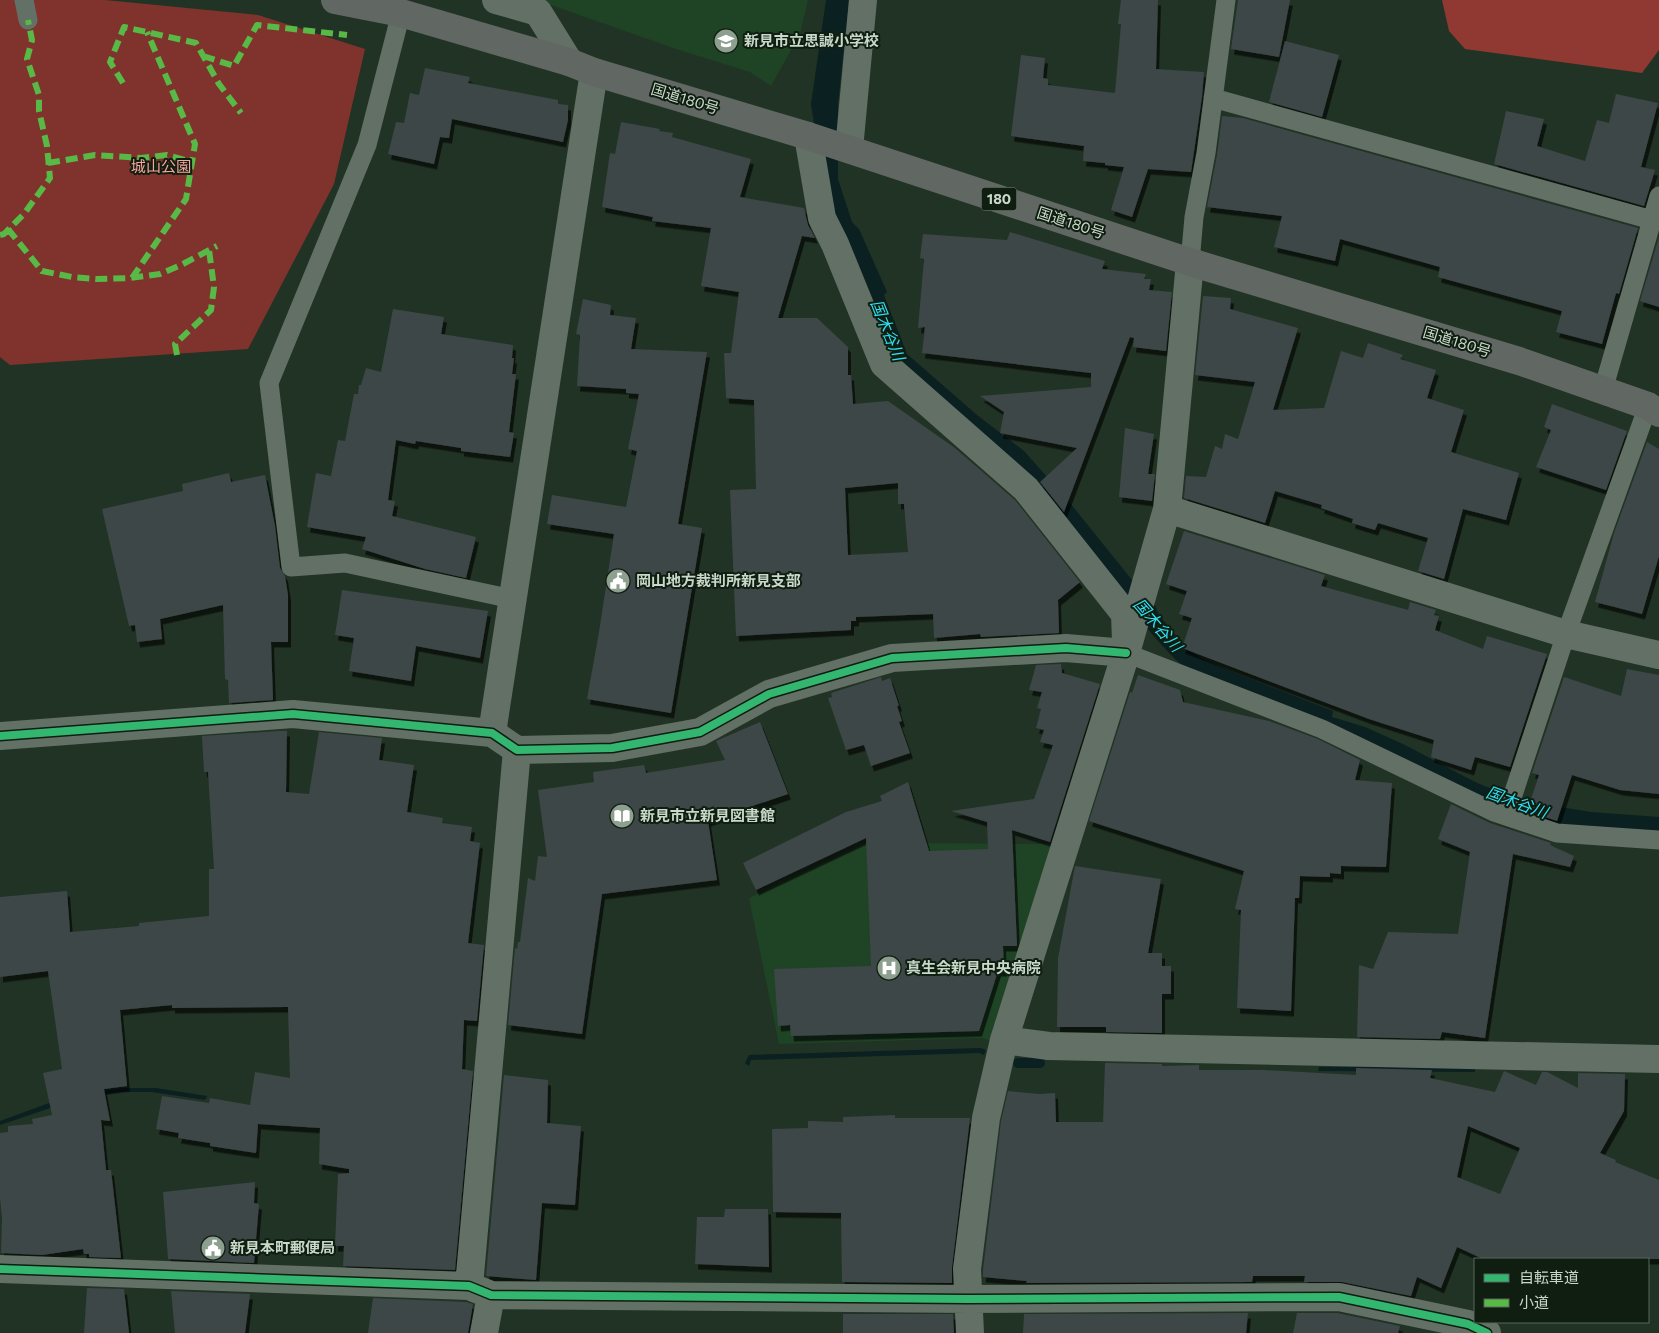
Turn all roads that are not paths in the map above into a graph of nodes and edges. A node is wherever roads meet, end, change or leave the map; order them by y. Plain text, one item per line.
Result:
1 (24, 0) edge
2 (335, 0) edge
3 (496, 0) edge
4 (863, 0) edge
5 (1226, 0) edge
6 (401, 12) junction
7 (28, 20) dead end
8 (581, 67) junction
9 (1213, 98) junction
10 (808, 136) junction
11 (849, 149) junction
12 (1659, 196) edge
13 (1652, 220) junction
14 (1190, 262) junction
15 (1603, 390) junction
16 (1655, 408) edge
17 (1167, 510) junction
18 (512, 598) junction
19 (1566, 634) junction
20 (1126, 653) junction
21 (1659, 655) edge
22 (492, 733) junction
23 (0, 736) edge
24 (517, 750) junction
25 (1506, 816) junction
26 (1659, 840) edge
27 (1004, 1040) junction
28 (1659, 1058) edge
29 (0, 1270) edge
30 (480, 1291) junction
31 (968, 1299) junction
32 (484, 1333) edge
33 (970, 1333) edge
34 (1487, 1333) edge

1 - 7 lane
2 - 6 highway, 国道180号 / 180
3 - 8 street
4 - 11 street
5 - 9 lane
6 - 8 highway, 国道180号 / 180
6 - 18 lane
8 - 10 highway, 国道180号 / 180
8 - 18 street
9 - 13 lane
9 - 14 lane
10 - 11 highway, 国道180号 / 180
10 - 20 street
11 - 14 highway, 国道180号 / 180
12 - 13 lane
13 - 15 lane
14 - 15 highway, 国道180号 / 180
14 - 17 street
15 - 16 highway, 国道180号 / 180
16 - 19 lane
17 - 19 street
17 - 20 street
18 - 22 street
19 - 21 street
19 - 25 lane
20 - 24 street
20 - 25 lane
20 - 27 street
22 - 23 street
22 - 24 street
24 - 30 street
25 - 26 lane
27 - 28 street
27 - 31 street
29 - 30 street
30 - 31 street
30 - 32 street
31 - 33 street
31 - 34 street

